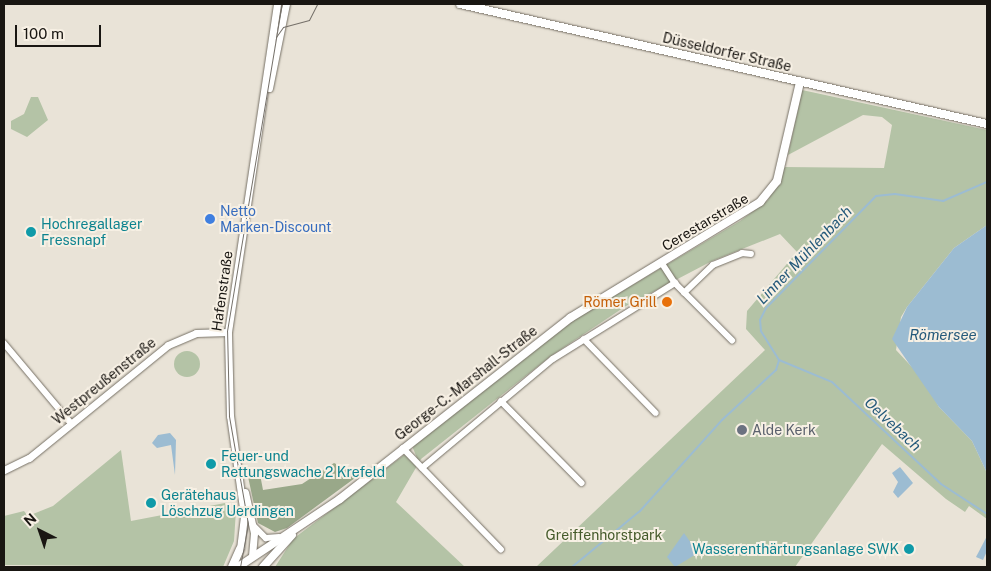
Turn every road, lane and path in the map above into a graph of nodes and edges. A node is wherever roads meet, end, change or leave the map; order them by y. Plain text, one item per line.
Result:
1 (277, 4) edge
2 (286, 4) edge
3 (460, 4) edge
4 (800, 82) junction
5 (264, 107) junction
6 (987, 124) edge
7 (751, 254) dead end
8 (658, 265) junction
9 (675, 283) junction
10 (684, 293) junction
11 (228, 332) junction
12 (584, 339) junction
13 (732, 340) dead end
14 (4, 343) edge
15 (501, 401) junction
16 (656, 413) dead end
17 (72, 424) junction
18 (403, 448) junction
19 (422, 468) junction
20 (4, 470) edge
21 (241, 480) junction
22 (582, 483) dead end
23 (252, 518) junction
24 (299, 528) junction
25 (273, 541) junction
26 (240, 549) joint
27 (502, 549) dead end
28 (276, 554) junction
29 (252, 556) junction
30 (232, 567) edge
31 (238, 567) edge
32 (247, 567) edge
33 (265, 567) edge

1 - 5 street, Hafenstraße
2 - 5 street, Hafenstraße
3 - 4 main road, Düsseldorfer Straße
4 - 6 main road, Düsseldorfer Straße
4 - 8 main road, Cerestarstraße
5 - 11 street, Hafenstraße
7 - 10 street
8 - 9 street
8 - 18 main road, George-C.-Marshall-Straße
9 - 10 street
9 - 12 street
10 - 13 street
11 - 17 street, Westpreußenstraße
11 - 21 street, Hafenstraße
12 - 15 street
12 - 16 street
14 - 17 street
15 - 19 street
15 - 22 street
17 - 20 street, Westpreußenstraße
18 - 19 street
18 - 24 main road, George-C.-Marshall-Straße
19 - 27 street
21 - 23 street, Hafenstraße
21 - 26 street, Hafenstraße
23 - 25 street
23 - 29 street, Hafenstraße
24 - 25 main road, George-C.-Marshall-Straße
24 - 28 main road
25 - 28 street
25 - 29 main road, George-C.-Marshall-Straße
26 - 30 main road, Hafenstraße
28 - 33 main road
29 - 31 main road, George-C.-Marshall-Straße
29 - 32 main road, Hafenstraße

